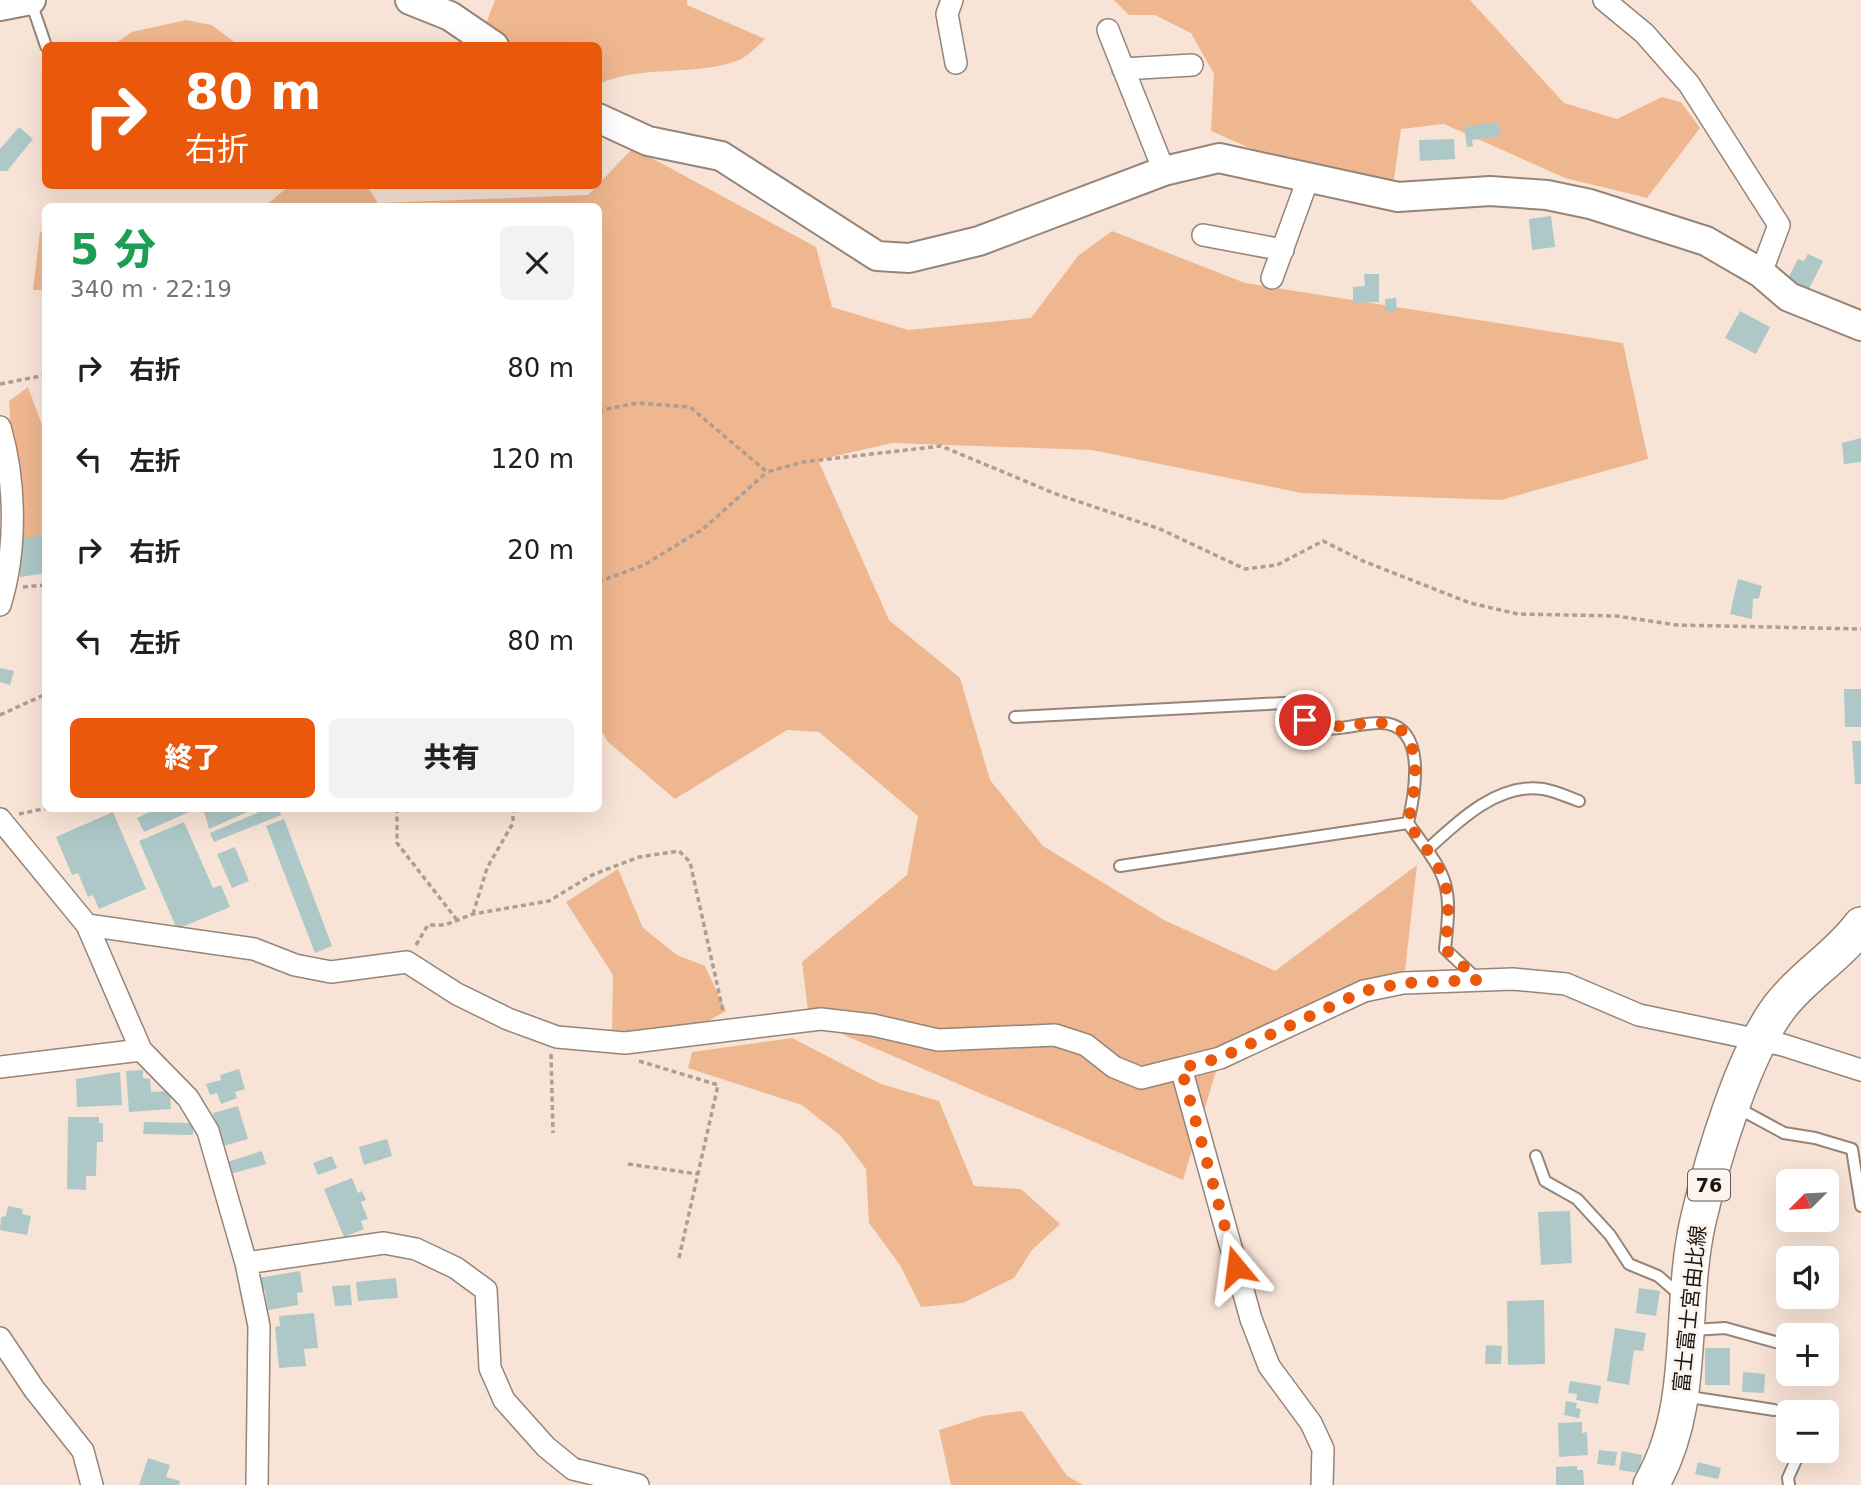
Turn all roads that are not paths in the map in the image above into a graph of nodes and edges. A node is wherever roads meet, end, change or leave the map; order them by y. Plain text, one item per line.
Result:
1 (30, 0) edge
2 (410, 0) edge
3 (952, 0) edge
4 (1604, 0) edge
5 (0, 6) edge
6 (1108, 30) dead end
7 (45, 42) edge
8 (488, 42) edge
9 (956, 63) dead end
10 (1192, 65) dead end
11 (1123, 69) junction
12 (602, 120) edge
13 (1164, 171) junction
14 (1308, 179) junction
15 (1203, 235) dead end
16 (1283, 250) junction
17 (1761, 273) junction
18 (1272, 278) dead end
19 (1861, 326) edge
20 (0, 427) edge
21 (0, 605) edge
22 (1015, 717) dead end
23 (1579, 801) dead end
24 (6, 817) edge
25 (1408, 823) junction
26 (1427, 850) junction
27 (1120, 866) dead end
28 (87, 925) junction
29 (1861, 925) edge
30 (1478, 980) junction
31 (1761, 1040) junction
32 (141, 1050) junction
33 (0, 1067) edge
34 (1181, 1068) junction
35 (1861, 1070) edge
36 (1733, 1105) junction
37 (1857, 1150) edge
38 (1536, 1156) dead end
39 (1861, 1206) edge
40 (247, 1263) junction
41 (1687, 1315) junction
42 (0, 1338) edge
43 (1776, 1342) edge
44 (1681, 1396) junction
45 (1774, 1410) dead end
46 (1795, 1463) edge
47 (92, 1485) edge
48 (257, 1485) edge
49 (638, 1485) edge
50 (1322, 1485) edge
51 (1651, 1485) edge
52 (1789, 1485) edge

1 - 5 street
1 - 7 lane
2 - 8 street
3 - 9 street
4 - 17 street
6 - 11 street
10 - 11 street
11 - 13 street
12 - 13 street
13 - 14 street
14 - 16 street
14 - 17 street
15 - 16 street
16 - 18 street
17 - 19 street
20 - 21 street
22 - 25 lane
23 - 26 lane
24 - 28 street
25 - 26 lane
25 - 27 lane
26 - 30 lane
28 - 32 street
28 - 34 street
29 - 31 main road, 富士富士宮由比線 / 76
30 - 31 street
30 - 34 street
31 - 35 street
31 - 36 main road, 富士富士宮由比線 / 76
32 - 33 street
32 - 40 street
34 - 50 street
36 - 37 lane
36 - 41 main road, 富士富士宮由比線 / 76
37 - 39 lane
38 - 41 lane
40 - 48 street
40 - 49 street
41 - 43 lane
41 - 44 main road, 富士富士宮由比線 / 76
42 - 47 street
44 - 45 lane
44 - 51 main road, 富士富士宮由比線 / 76
46 - 52 lane

